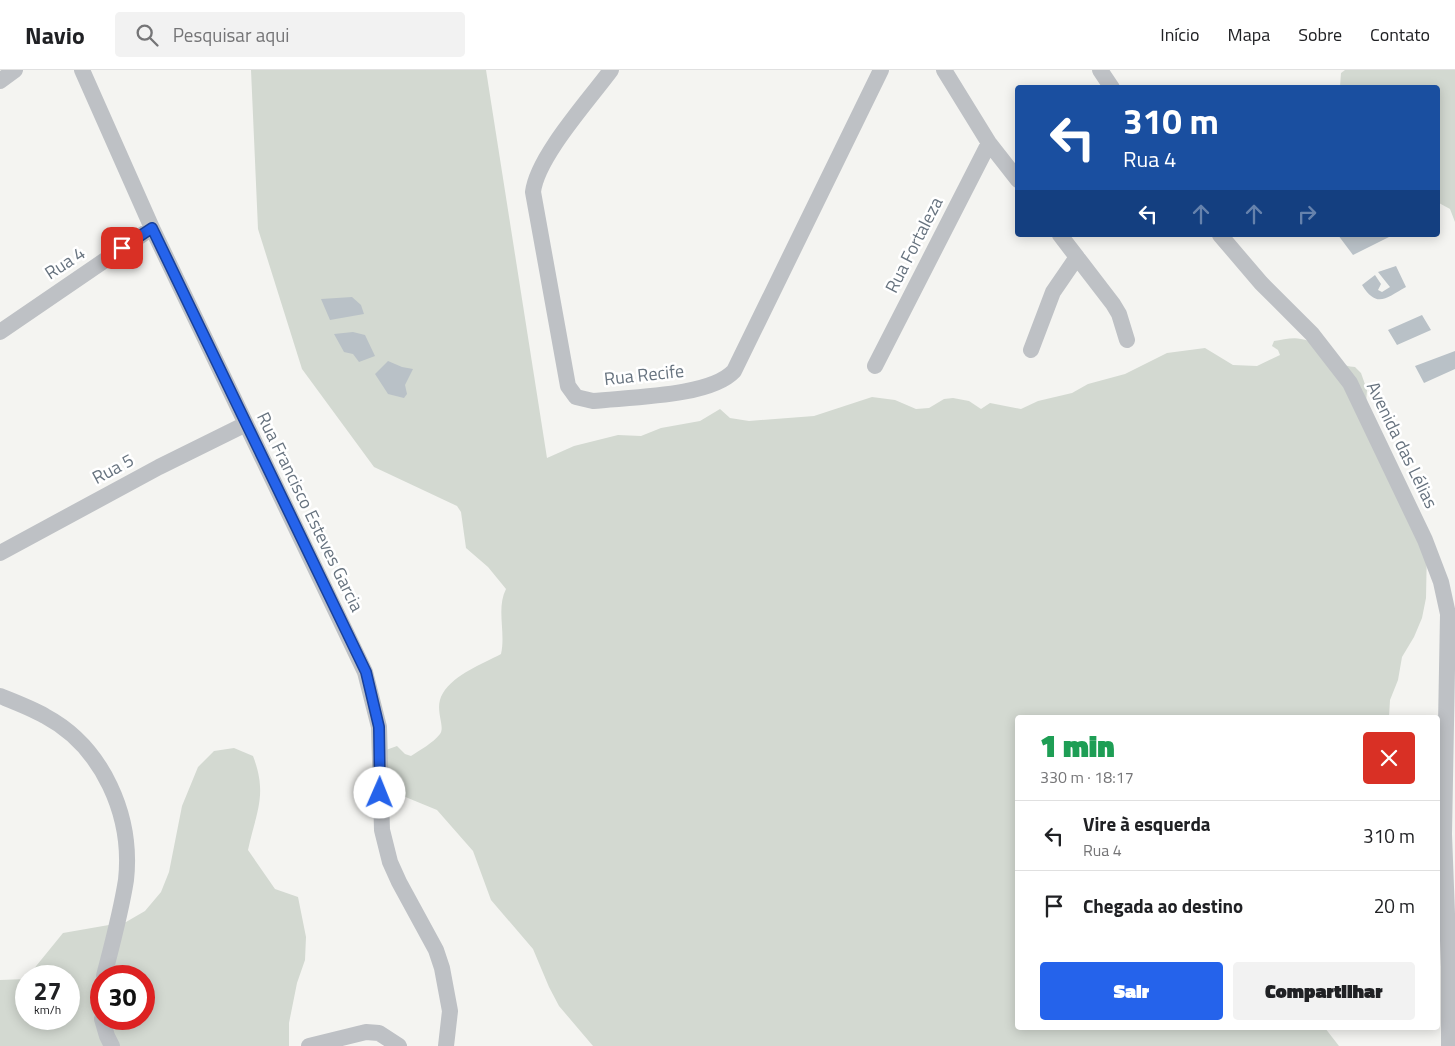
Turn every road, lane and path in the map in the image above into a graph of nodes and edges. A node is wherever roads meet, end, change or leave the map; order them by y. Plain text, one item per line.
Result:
1 (15, 70) edge
2 (82, 70) edge
3 (611, 70) edge
4 (881, 70) edge
5 (944, 70) edge
6 (1100, 70) edge
7 (0, 82) edge
8 (1110, 85) edge
9 (989, 143) junction
10 (1015, 176) edge
11 (152, 228) junction
12 (1062, 237) edge
13 (1222, 237) edge
14 (1077, 257) junction
15 (0, 332) edge
16 (1127, 340) dead end
17 (1031, 350) dead end
18 (875, 366) dead end
19 (246, 424) junction
20 (0, 553) edge
21 (0, 696) edge
22 (1450, 743) edge
23 (106, 965) edge
24 (1452, 966) edge
25 (105, 1030) edge
26 (112, 1046) edge
27 (309, 1046) edge
28 (399, 1046) edge
29 (446, 1046) edge
30 (1449, 1046) edge

1 - 7 street
2 - 11 street, Rua Francisco Esteves Garcia
3 - 4 street, Rua Recife
5 - 9 street
6 - 8 street
9 - 10 street
9 - 18 street, Rua Fortaleza
11 - 15 street, Rua 4
11 - 19 street, Rua Francisco Esteves Garcia
12 - 14 street
13 - 22 street, Avenida das Lélias
14 - 16 street
14 - 17 street
19 - 20 street, Rua 5
19 - 29 street, Rua Francisco Esteves Garcia
21 - 23 street
22 - 24 street, Avenida das Lélias
24 - 30 street, Avenida das Lélias
25 - 26 street
27 - 28 street

